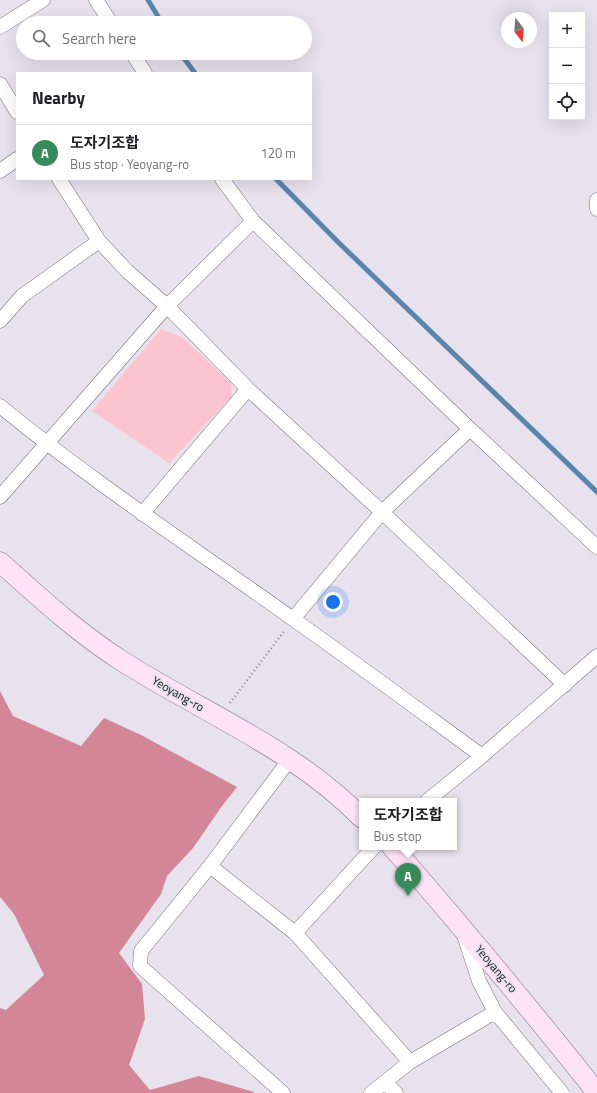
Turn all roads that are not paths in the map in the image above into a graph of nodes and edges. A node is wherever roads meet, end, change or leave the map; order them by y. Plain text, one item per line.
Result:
1 (43, 0) edge
2 (96, 0) edge
3 (18, 16) edge
4 (107, 16) edge
5 (16, 17) edge
6 (0, 27) edge
7 (137, 60) edge
8 (144, 72) edge
9 (0, 84) edge
10 (16, 110) edge
11 (16, 160) edge
12 (0, 171) edge
13 (60, 180) edge
14 (223, 180) edge
15 (597, 200) edge
16 (597, 209) edge
17 (253, 221) junction
18 (99, 241) junction
19 (167, 306) junction
20 (0, 321) edge
21 (248, 389) junction
22 (0, 406) edge
23 (470, 429) junction
24 (46, 443) junction
25 (0, 497) edge
26 (382, 512) junction
27 (142, 514) junction
28 (597, 547) edge
29 (0, 562) edge
30 (293, 619) junction
31 (597, 656) edge
32 (565, 685) junction
33 (482, 756) junction
34 (290, 759) junction
35 (431, 798) edge
36 (359, 815) edge
37 (371, 850) edge
38 (395, 850) edge
39 (210, 866) junction
40 (461, 927) junction
41 (296, 933) junction
42 (495, 1012) junction
43 (410, 1062) junction
44 (385, 1082) junction
45 (283, 1093) edge
46 (370, 1093) edge
47 (396, 1093) edge
48 (562, 1093) edge
49 (596, 1093) edge

1 - 3 street
2 - 4 street
5 - 6 street
7 - 8 street
9 - 10 street
11 - 12 street
13 - 18 street
14 - 17 street
15 - 16 street
17 - 19 street
17 - 23 street
18 - 19 street
18 - 20 street
19 - 21 street
19 - 24 street
21 - 26 street
21 - 27 street
22 - 24 street
23 - 26 street
23 - 28 street
24 - 25 street
24 - 27 street
26 - 30 street
26 - 32 street
27 - 30 street
29 - 34 street, Yeoyang-ro
30 - 33 street
31 - 32 street
32 - 33 street
33 - 35 street
34 - 36 street, Yeoyang-ro
34 - 39 street
37 - 41 street
38 - 40 street, Yeoyang-ro
39 - 41 street
39 - 45 street
40 - 42 street
40 - 49 street, Yeoyang-ro
41 - 43 street
42 - 43 street
42 - 48 street
43 - 44 street
44 - 46 street
44 - 47 street

